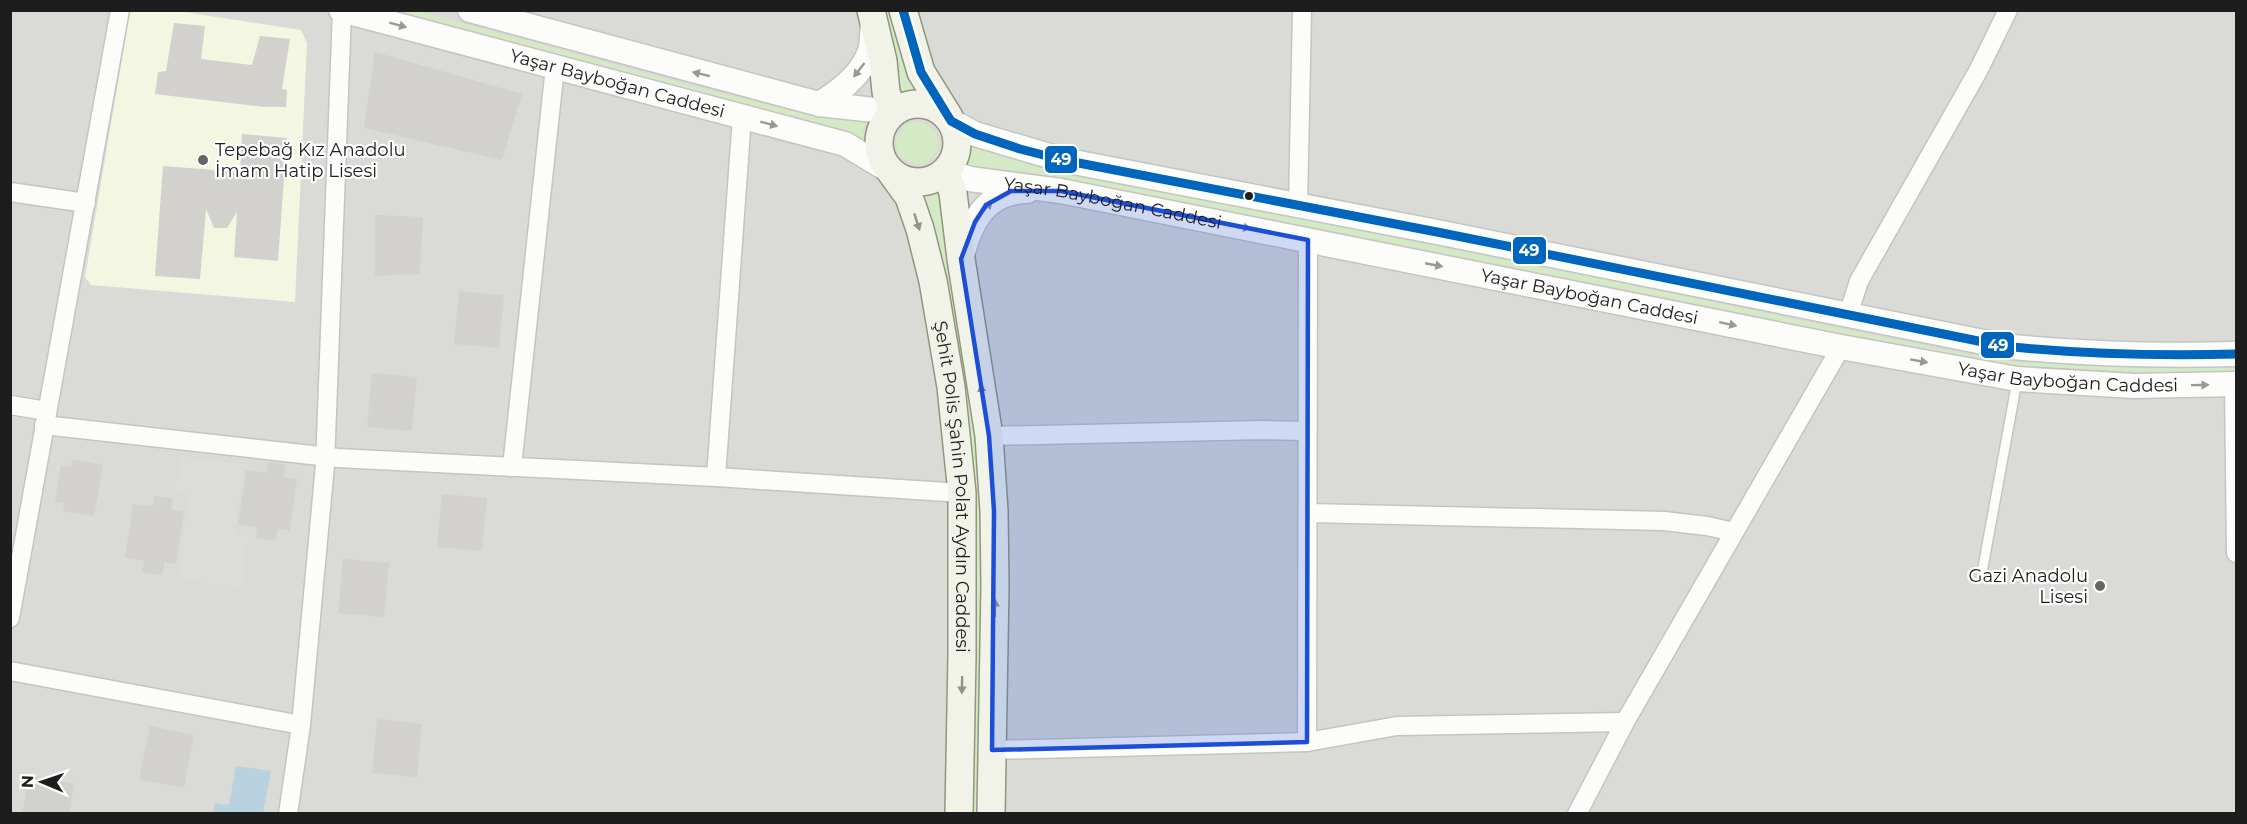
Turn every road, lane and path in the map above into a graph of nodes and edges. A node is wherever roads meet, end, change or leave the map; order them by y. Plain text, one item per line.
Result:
1 (120, 10) edge
2 (470, 10) edge
3 (903, 10) edge
4 (1302, 10) edge
5 (2008, 10) edge
6 (341, 11) edge
7 (872, 16) edge
8 (555, 67) junction
9 (819, 104) junction
10 (893, 112) junction
11 (742, 117) junction
12 (951, 121) junction
13 (890, 171) junction
14 (946, 171) junction
15 (1061, 191) junction
16 (10, 192) edge
17 (86, 204) junction
18 (1298, 207) junction
19 (1308, 240) junction
20 (961, 259) junction
21 (1848, 315) junction
22 (1841, 347) junction
23 (2236, 354) edge
24 (2017, 379) junction
25 (2235, 385) edge
26 (10, 405) edge
27 (45, 418) junction
28 (1306, 431) junction
29 (988, 436) junction
30 (326, 456) junction
31 (512, 466) junction
32 (716, 477) junction
33 (962, 493) junction
34 (1308, 513) junction
35 (1734, 532) junction
36 (2236, 553) edge
37 (1983, 567) dead end
38 (11, 616) edge
39 (10, 671) edge
40 (1625, 722) junction
41 (301, 725) junction
42 (1306, 742) junction
43 (992, 750) junction
44 (288, 813) edge
45 (959, 813) edge
46 (991, 813) edge
47 (1577, 813) edge

1 - 17 street
9 -> 2 street, Yaşar Bayboğan Caddesi
3 - 12 main road
4 - 18 street
5 - 21 street
6 -> 8 street, Yaşar Bayboğan Caddesi
6 - 30 street
7 -> 9 street
7 - 10 main road
8 - 11 street, Yaşar Bayboğan Caddesi
8 - 31 street
9 - 10 street, Yaşar Bayboğan Caddesi
10 - 12 main road
10 - 13 main road
11 -> 13 street, Yaşar Bayboğan Caddesi
11 - 32 street
12 - 14 main road
12 - 18 street, Yaşar Bayboğan Caddesi
13 - 14 main road
13 -> 33 main road, Şehit Polis Şahin Polat Aydın Caddesi
14 - 15 street, Yaşar Bayboğan Caddesi
14 - 20 main road, Şehit Polis Şahin Polat Aydın Caddesi
15 -> 19 street, Yaşar Bayboğan Caddesi
20 -> 15 street
16 - 17 street
17 - 27 street
18 - 21 street, Yaşar Bayboğan Caddesi
19 -> 22 street, Yaşar Bayboğan Caddesi
19 - 28 street
29 -> 20 main road, Şehit Polis Şahin Polat Aydın Caddesi
21 - 23 street, Yaşar Bayboğan Caddesi
22 -> 24 street, Yaşar Bayboğan Caddesi
22 - 35 street
24 -> 25 street, Yaşar Bayboğan Caddesi
24 - 37 lane
25 - 36 street
26 - 27 street
27 - 30 street
27 - 38 street
28 - 29 street
28 - 34 street
43 -> 29 main road, Şehit Polis Şahin Polat Aydın Caddesi
30 - 31 street
30 - 41 street
31 - 32 street
32 - 33 street
33 -> 45 main road, Şehit Polis Şahin Polat Aydın Caddesi
34 - 35 street
34 - 42 street
35 - 40 street
39 - 41 street
40 - 42 street
40 - 47 street
41 - 44 street
42 - 43 street
43 - 46 main road, Şehit Polis Şahin Polat Aydın Caddesi

